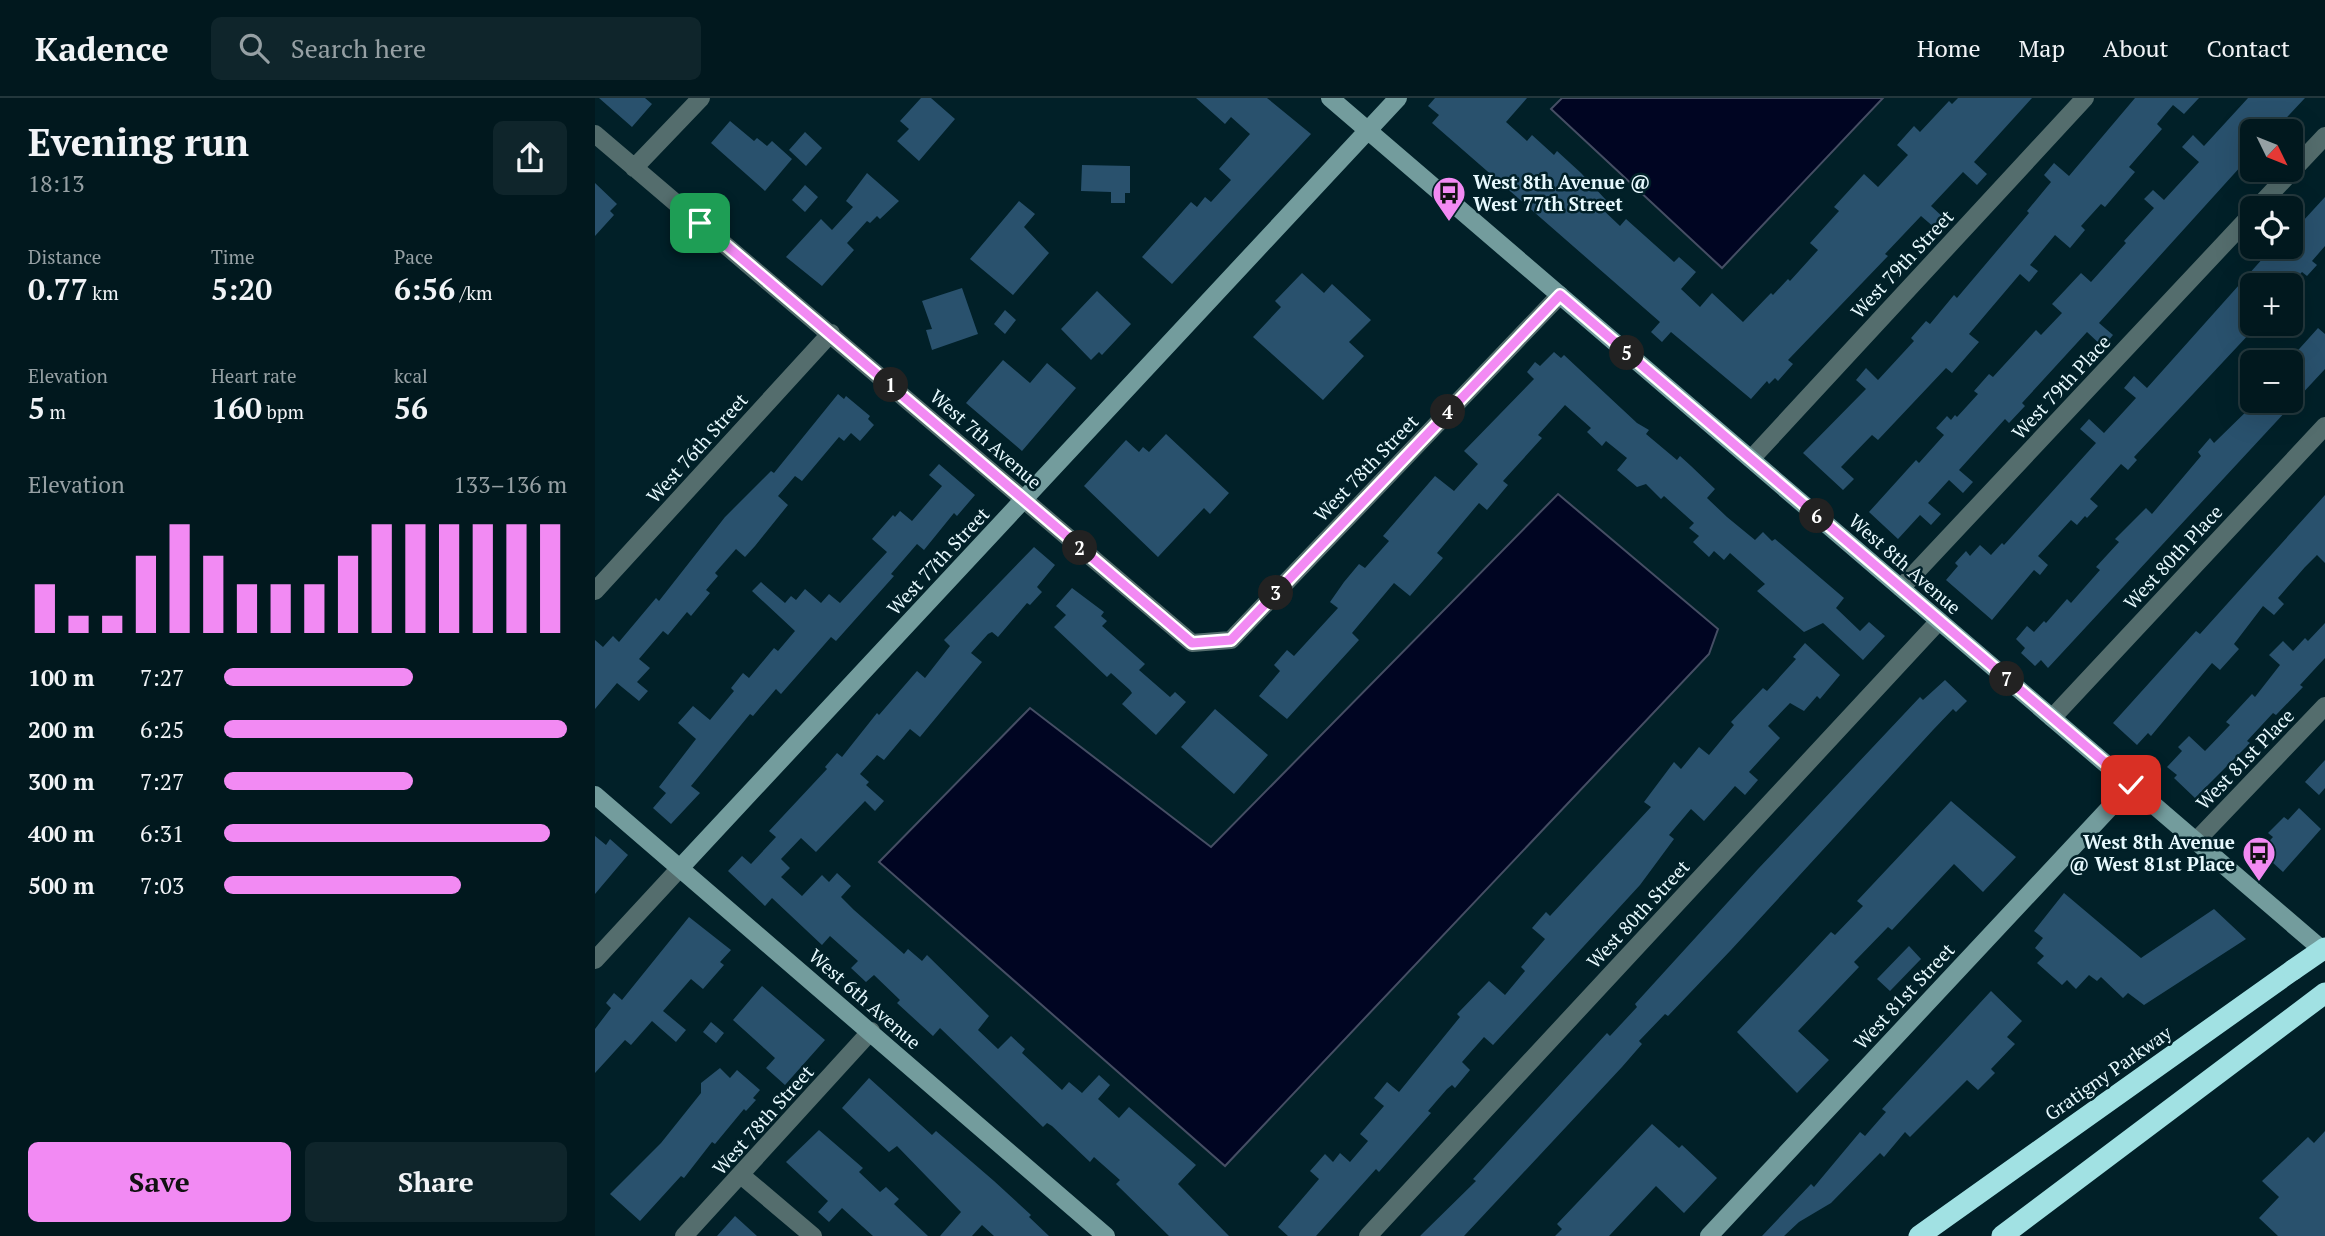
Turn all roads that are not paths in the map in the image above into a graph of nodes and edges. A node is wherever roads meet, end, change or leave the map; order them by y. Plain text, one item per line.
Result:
1 (701, 98) edge
2 (1330, 98) edge
3 (1398, 98) edge
4 (2085, 98) edge
5 (1368, 131) junction
6 (595, 134) edge
7 (2325, 136) edge
8 (634, 168) junction
9 (2268, 196) edge
10 (2240, 227) edge
11 (1560, 295) junction
12 (831, 333) junction
13 (2325, 426) edge
14 (1751, 459) junction
15 (1024, 499) junction
16 (1901, 588) junction
17 (595, 591) edge
18 (1939, 621) junction
19 (1231, 640) joint
20 (2325, 706) edge
21 (2052, 718) junction
22 (2131, 785) junction
23 (595, 795) edge
24 (2196, 841) junction
25 (680, 868) junction
26 (2325, 950) edge
27 (595, 960) edge
28 (2323, 994) edge
29 (871, 1031) junction
30 (742, 1175) junction
31 (1104, 1235) edge
32 (684, 1236) edge
33 (813, 1236) edge
34 (1368, 1236) edge
35 (1709, 1236) edge
36 (1919, 1236) edge
37 (2002, 1236) edge

1 - 8 street
2 - 5 street, West 8th Avenue
3 - 5 street, West 77th Street
4 - 14 street, West 79th Street
5 - 11 street, West 8th Avenue
5 - 15 street, West 77th Street
6 - 8 street, West 7th Avenue
7 - 9 street
8 - 12 street, West 7th Avenue
10 - 16 street, West 79th Place
11 - 14 street, West 8th Avenue
11 - 19 street, West 78th Street
12 - 15 street, West 7th Avenue
12 - 17 street, West 76th Street
13 - 21 street, West 80th Place
14 - 16 street, West 8th Avenue
15 - 19 street, West 7th Avenue
15 - 25 street, West 77th Street
16 - 18 street, West 8th Avenue
18 - 21 street, West 8th Avenue
18 - 34 street, West 80th Street
20 - 24 street, West 81st Place
21 - 22 street, West 8th Avenue
22 - 24 street, West 8th Avenue
22 - 35 street, West 81st Street
23 - 25 street, West 6th Avenue
24 - 26 street, West 8th Avenue
25 - 27 street, West 77th Street
25 - 29 street, West 6th Avenue
26 - 36 highway, Gratigny Parkway, bridge
28 - 37 highway
29 - 30 street, West 78th Street
29 - 31 street, West 6th Avenue
30 - 32 street, West 78th Street
30 - 33 street

